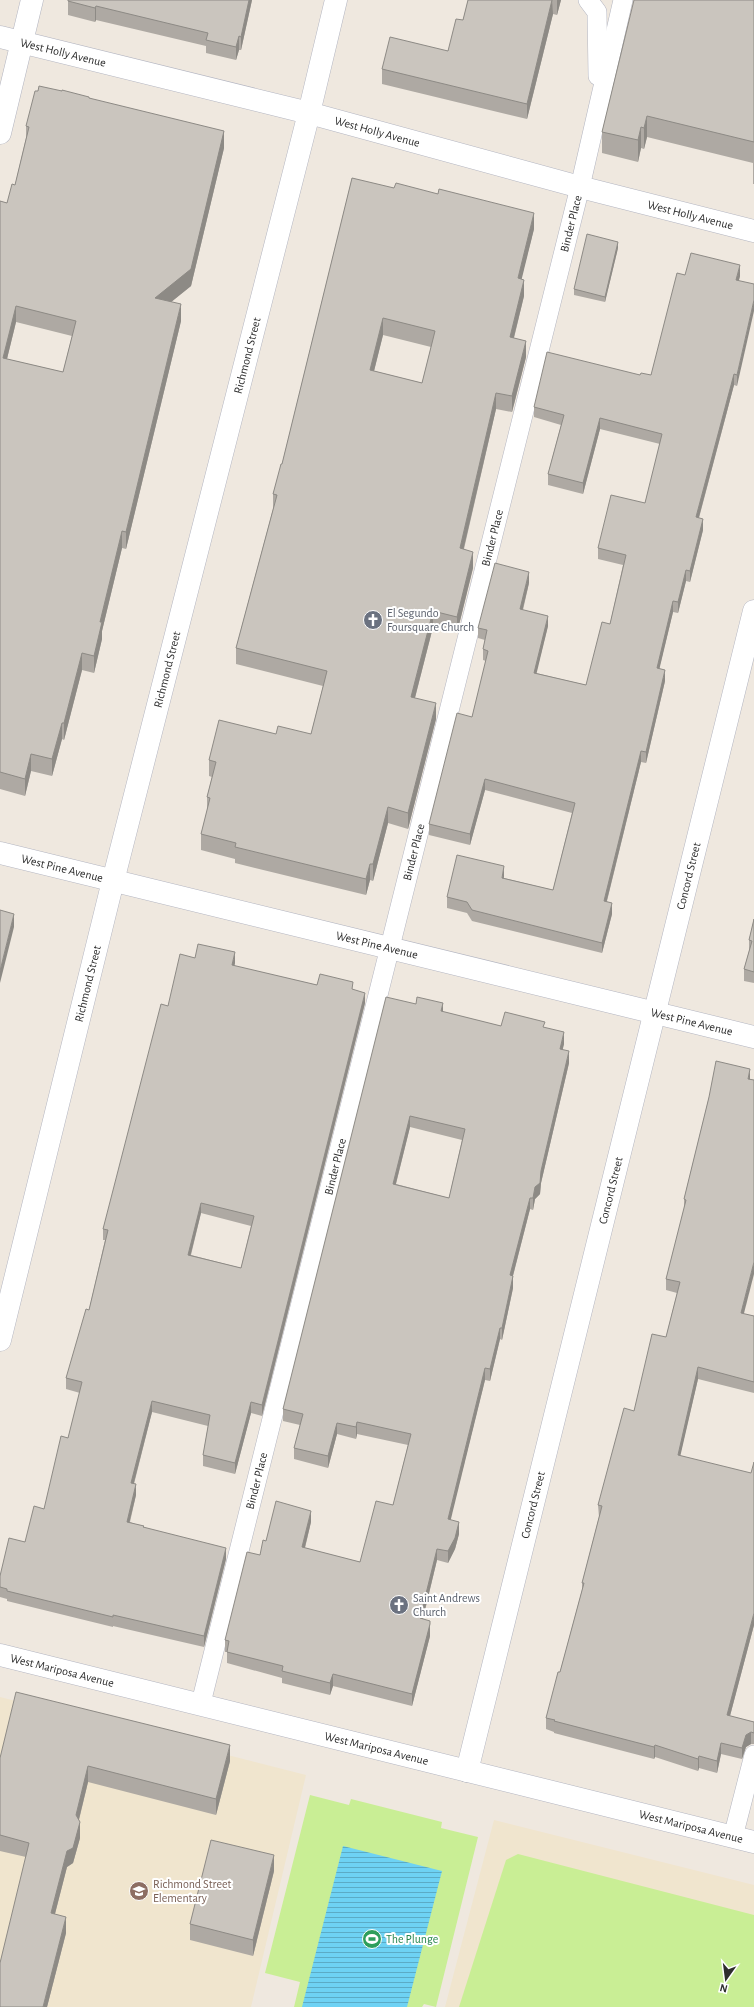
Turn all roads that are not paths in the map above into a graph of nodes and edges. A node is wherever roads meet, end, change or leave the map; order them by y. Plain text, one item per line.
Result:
1 (32, 0) edge
2 (336, 0) edge
3 (588, 0) edge
4 (623, 0) edge
5 (0, 37) edge
6 (21, 42) junction
7 (598, 105) junction
8 (309, 112) junction
9 (0, 133) edge
10 (580, 187) junction
11 (754, 230) edge
12 (754, 610) edge
13 (0, 853) edge
14 (113, 881) junction
15 (389, 948) junction
16 (653, 1013) junction
17 (754, 1037) edge
18 (0, 1340) edge
19 (0, 1655) edge
20 (201, 1703) junction
21 (754, 1755) edge
22 (467, 1771) junction
23 (744, 1840) edge

1 - 6 street
2 - 8 street, Richmond Street
3 - 7 lane
4 - 7 lane, Binder Place
5 - 6 street, West Holly Avenue
6 - 8 street, West Holly Avenue
6 - 9 street
7 - 10 lane, Binder Place
8 - 10 street, West Holly Avenue
8 - 14 street, Richmond Street
10 - 11 street, West Holly Avenue
10 - 15 lane, Binder Place
12 - 16 street, Concord Street
13 - 14 street, West Pine Avenue
14 - 15 street, West Pine Avenue
14 - 18 street, Richmond Street
15 - 16 street, West Pine Avenue
15 - 20 lane, Binder Place
16 - 17 street, West Pine Avenue
16 - 22 street, Concord Street
19 - 20 street, West Mariposa Avenue
20 - 22 street, West Mariposa Avenue
21 - 23 lane
22 - 23 street, West Mariposa Avenue

